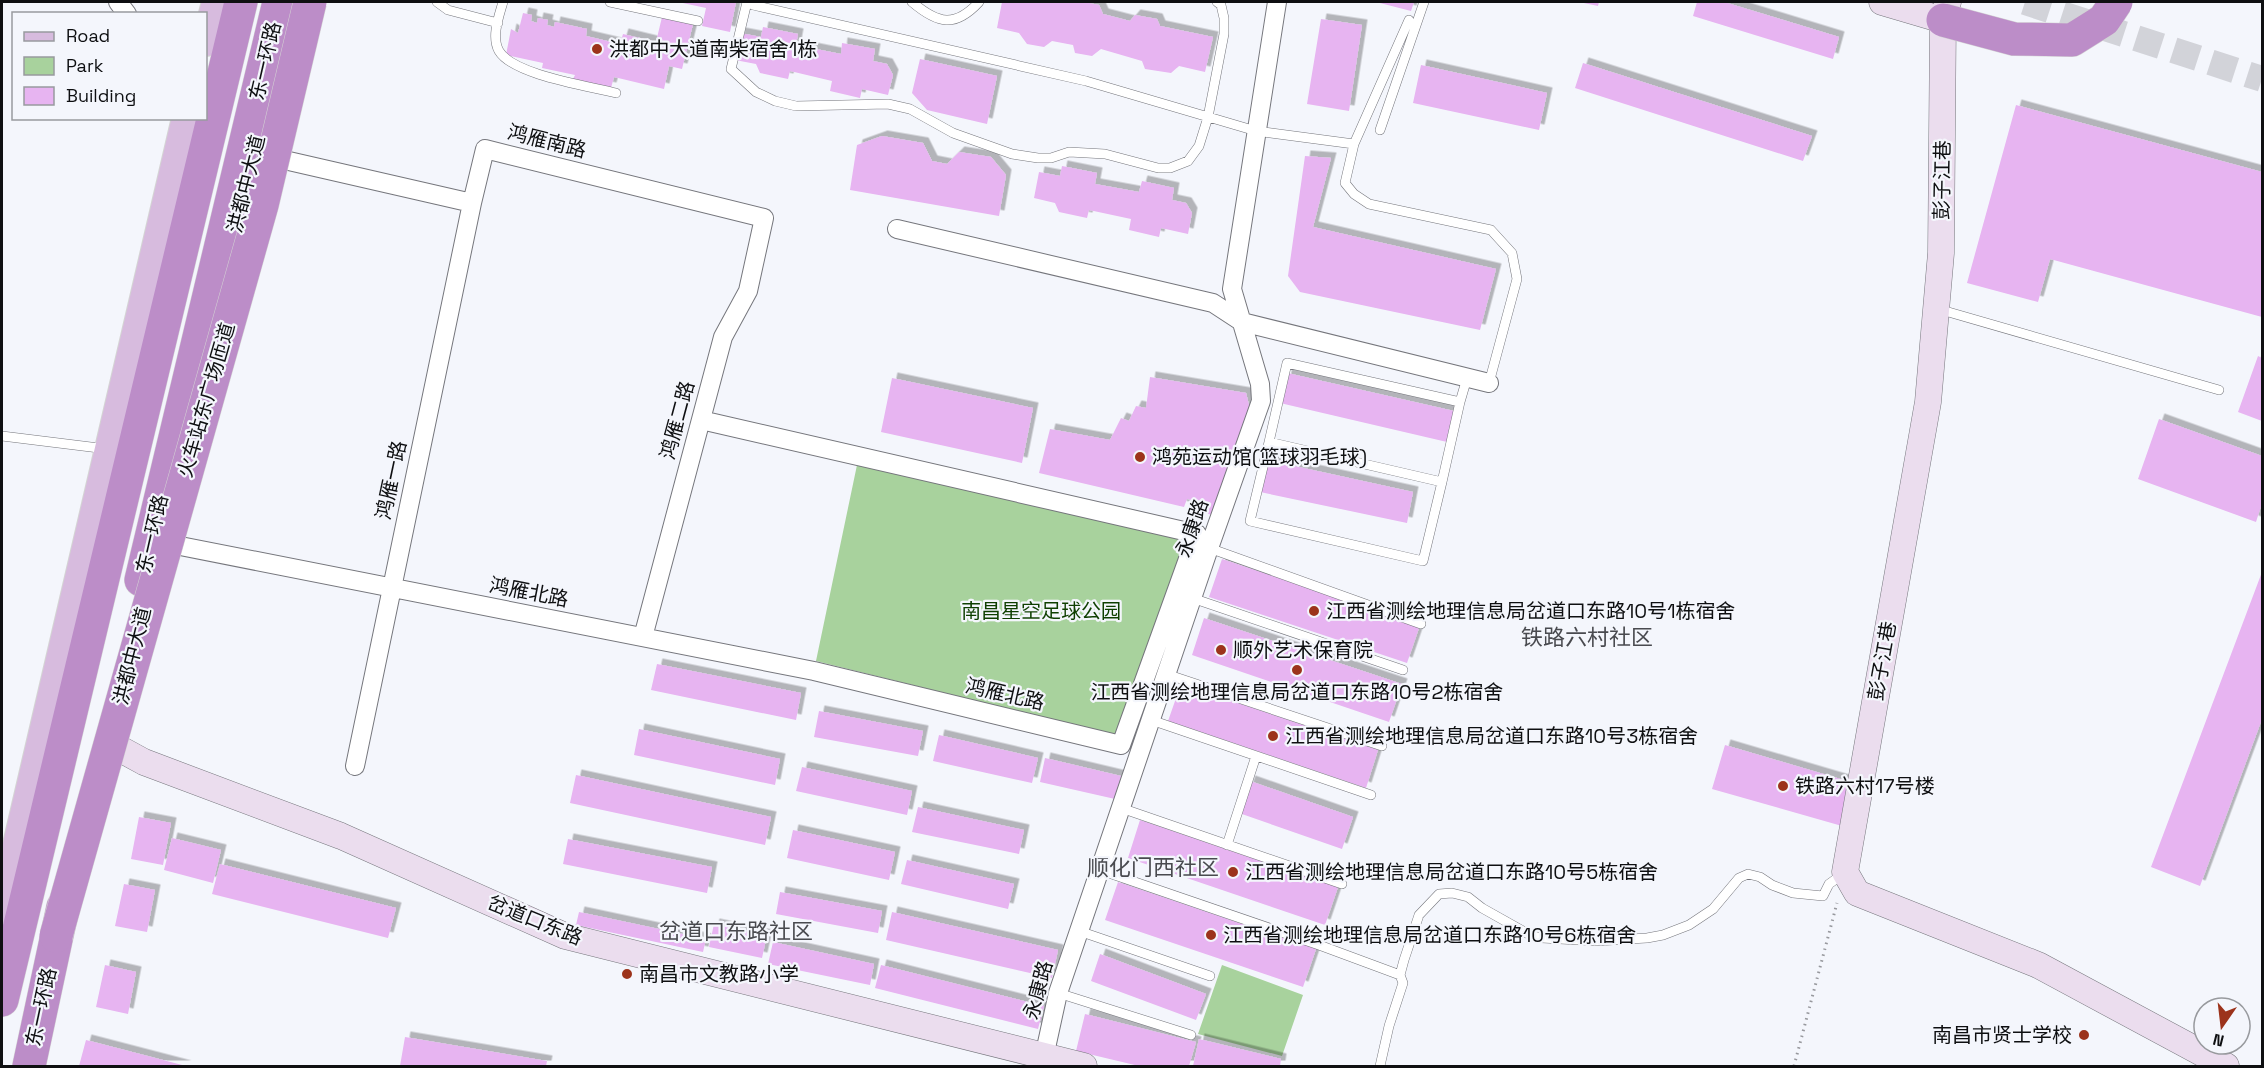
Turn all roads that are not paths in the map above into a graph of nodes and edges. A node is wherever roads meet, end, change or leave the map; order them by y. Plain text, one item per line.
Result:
1 (216, 2) edge
2 (231, 2) edge
3 (241, 2) edge
4 (279, 2) edge
5 (290, 2) edge
6 (310, 2) edge
7 (437, 2) edge
8 (502, 2) edge
9 (610, 2) edge
10 (912, 2) edge
11 (979, 2) edge
12 (1217, 2) edge
13 (1277, 2) edge
14 (1424, 2) edge
15 (1882, 2) edge
16 (2116, 2) edge
17 (750, 3) edge
18 (1946, 11) edge
19 (1409, 20) dead end
20 (698, 21) dead end
21 (498, 23) junction
22 (207, 38) edge
23 (616, 93) dead end
24 (215, 105) junction
25 (1208, 117) junction
26 (186, 120) edge
27 (1380, 130) dead end
28 (1256, 131) junction
29 (1354, 144) junction
30 (254, 153) junction
31 (472, 203) junction
32 (764, 218) joint
33 (897, 229) dead end
34 (1936, 309) junction
35 (1242, 322) junction
36 (1467, 378) junction
37 (1489, 383) joint
38 (2219, 390) dead end
39 (1460, 402) junction
40 (700, 420) junction
41 (2, 436) edge
42 (1269, 442) junction
43 (109, 449) junction
44 (1442, 482) junction
45 (160, 542) junction
46 (1209, 548) junction
47 (392, 587) junction
48 (1192, 598) junction
49 (1421, 624) dead end
50 (643, 637) junction
51 (1403, 670) dead end
52 (1166, 674) junction
53 (1151, 720) junction
54 (111, 744) junction
55 (1382, 746) dead end
56 (1256, 756) junction
57 (355, 766) dead end
58 (1371, 795) dead end
59 (1121, 808) junction
60 (1227, 845) junction
61 (1100, 870) junction
62 (1845, 872) junction
63 (1342, 884) dead end
64 (2, 909) edge
65 (1079, 931) junction
66 (56, 936) junction
67 (1400, 975) junction
68 (1210, 976) dead end
69 (1058, 993) junction
70 (2, 1000) edge
71 (1191, 1035) dead end
72 (1044, 1057) junction
73 (31, 1066) edge
74 (1083, 1066) edge
75 (1380, 1066) edge
76 (2226, 1066) edge

1 - 22 main road
2 - 24 main road
3 - 24 highway, 东一环路
4 - 66 highway, 东一环路, bridge
5 - 30 main road, 洪都中大道
6 - 66 highway, 火车站东广场匝道, bridge
7 - 21 lane
8 - 21 lane
9 - 20 lane
10 - 11 lane
12 - 25 lane
13 - 28 street, 永康路
14 - 27 lane
15 - 18 street
16 - 18 highway, bridge
17 - 25 lane
17 - 25 lane
18 - 34 street, 彭子江巷
19 - 29 lane
21 - 23 lane
24 - 70 highway, 东一环路
25 - 28 lane
26 - 43 main road
28 - 29 lane
28 - 35 street, 永康路
29 - 37 lane
30 - 31 street
30 - 45 main road, 洪都中大道
31 - 32 street, 鸿雁南路
31 - 47 street, 鸿雁一路
32 - 40 street, 鸿雁二路
33 - 35 street
34 - 38 lane
34 - 62 street, 彭子江巷
35 - 36 street
35 - 46 street, 永康路
36 - 37 street
36 - 39 lane
39 - 42 lane
39 - 44 lane
40 - 50 street, 鸿雁二路
40 - 50 street, 鸿雁北路
41 - 43 lane
42 - 44 lane
42 - 44 lane
43 - 64 main road
45 - 47 street, 鸿雁北路
45 - 54 main road, 洪都中大道
46 - 48 street, 永康路
46 - 49 lane
47 - 50 street, 鸿雁北路
47 - 57 street, 鸿雁一路
48 - 51 lane
48 - 52 street, 永康路
52 - 53 street, 永康路
52 - 55 lane
53 - 56 lane
53 - 59 street, 永康路
54 - 72 street, 岔道口东路
54 - 73 main road, 洪都中大道
56 - 58 lane
56 - 60 lane
59 - 60 lane
59 - 61 street, 永康路
60 - 63 lane
61 - 65 street, 永康路
61 - 67 lane
62 - 67 lane
62 - 76 street
65 - 68 lane
65 - 69 street, 永康路
66 - 73 highway, 东一环路
67 - 75 lane
69 - 71 lane
69 - 72 street, 永康路
72 - 74 street, 岔道口东路

